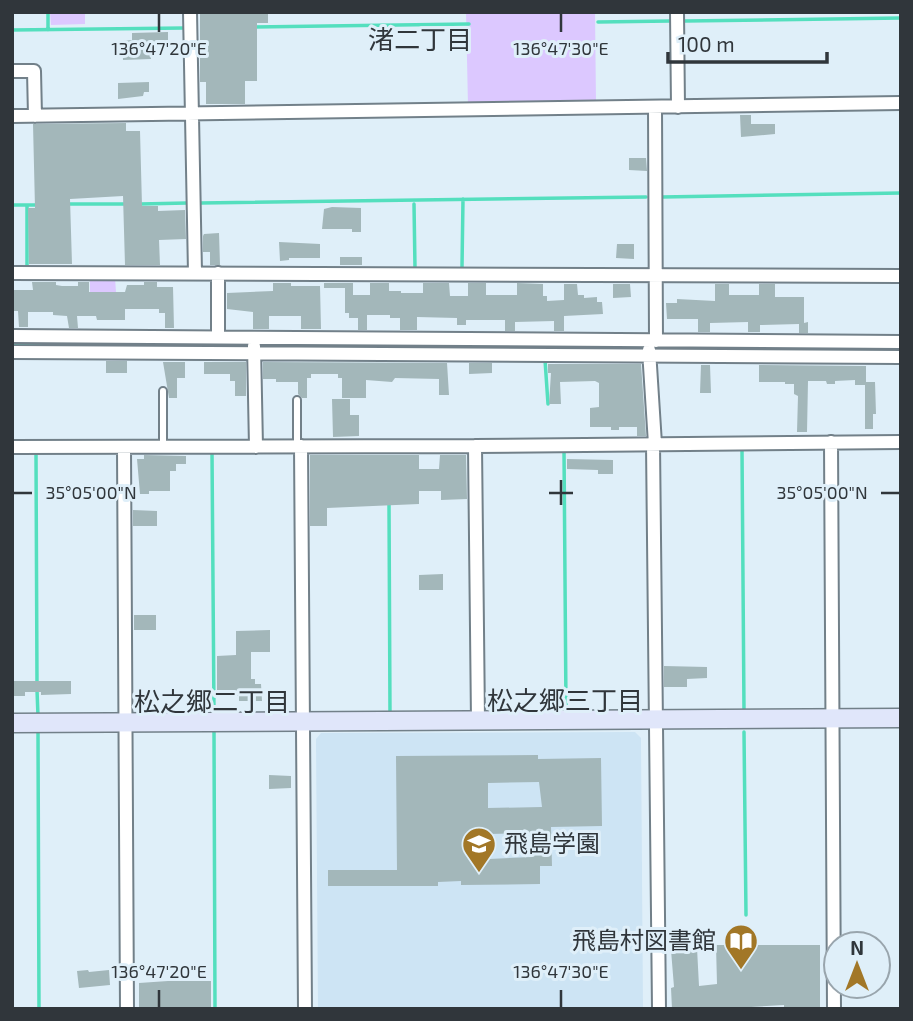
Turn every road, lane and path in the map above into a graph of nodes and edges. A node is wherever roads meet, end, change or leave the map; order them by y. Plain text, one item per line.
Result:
1 (190, 12) edge
2 (677, 12) edge
3 (12, 71) edge
4 (901, 103) edge
5 (655, 107) junction
6 (678, 107) junction
7 (192, 113) junction
8 (12, 116) edge
9 (35, 116) junction
10 (12, 273) edge
11 (195, 273) junction
12 (218, 273) junction
13 (655, 275) junction
14 (901, 276) edge
15 (12, 336) edge
16 (218, 337) junction
17 (901, 342) edge
18 (254, 346) junction
19 (650, 348) junction
20 (12, 352) edge
21 (901, 357) edge
22 (163, 391) dead end
23 (297, 400) dead end
24 (831, 442) junction
25 (901, 442) edge
26 (654, 444) junction
27 (299, 446) junction
28 (475, 446) junction
29 (12, 447) edge
30 (163, 447) junction
31 (256, 447) junction
32 (124, 448) junction
33 (901, 718) edge
34 (831, 719) junction
35 (304, 720) junction
36 (478, 720) junction
37 (656, 721) junction
38 (125, 722) junction
39 (12, 723) edge
40 (127, 1009) edge
41 (305, 1009) edge
42 (659, 1009) edge
43 (834, 1009) edge

1 - 7 street
2 - 6 street
3 - 9 street
4 - 6 street
5 - 6 street
5 - 7 street
5 - 13 street
7 - 9 street
7 - 11 street
8 - 9 street
10 - 11 street
11 - 12 street
12 - 13 street
12 - 16 street
13 - 14 street
13 - 19 street
15 - 16 street
16 - 18 street
17 - 19 street
18 - 19 street
18 - 20 street
18 - 31 street
19 - 21 street
19 - 26 street
22 - 30 lane
23 - 27 lane
24 - 25 street
24 - 26 street
24 - 34 street
26 - 28 street
26 - 37 street
27 - 28 street
27 - 31 street
27 - 35 street
28 - 36 street
29 - 32 street
30 - 31 street
30 - 32 street
32 - 38 street
33 - 34 street
34 - 37 street
34 - 43 street
35 - 36 street
35 - 38 street
35 - 41 street
36 - 37 street
37 - 42 street
38 - 39 street
38 - 40 street

